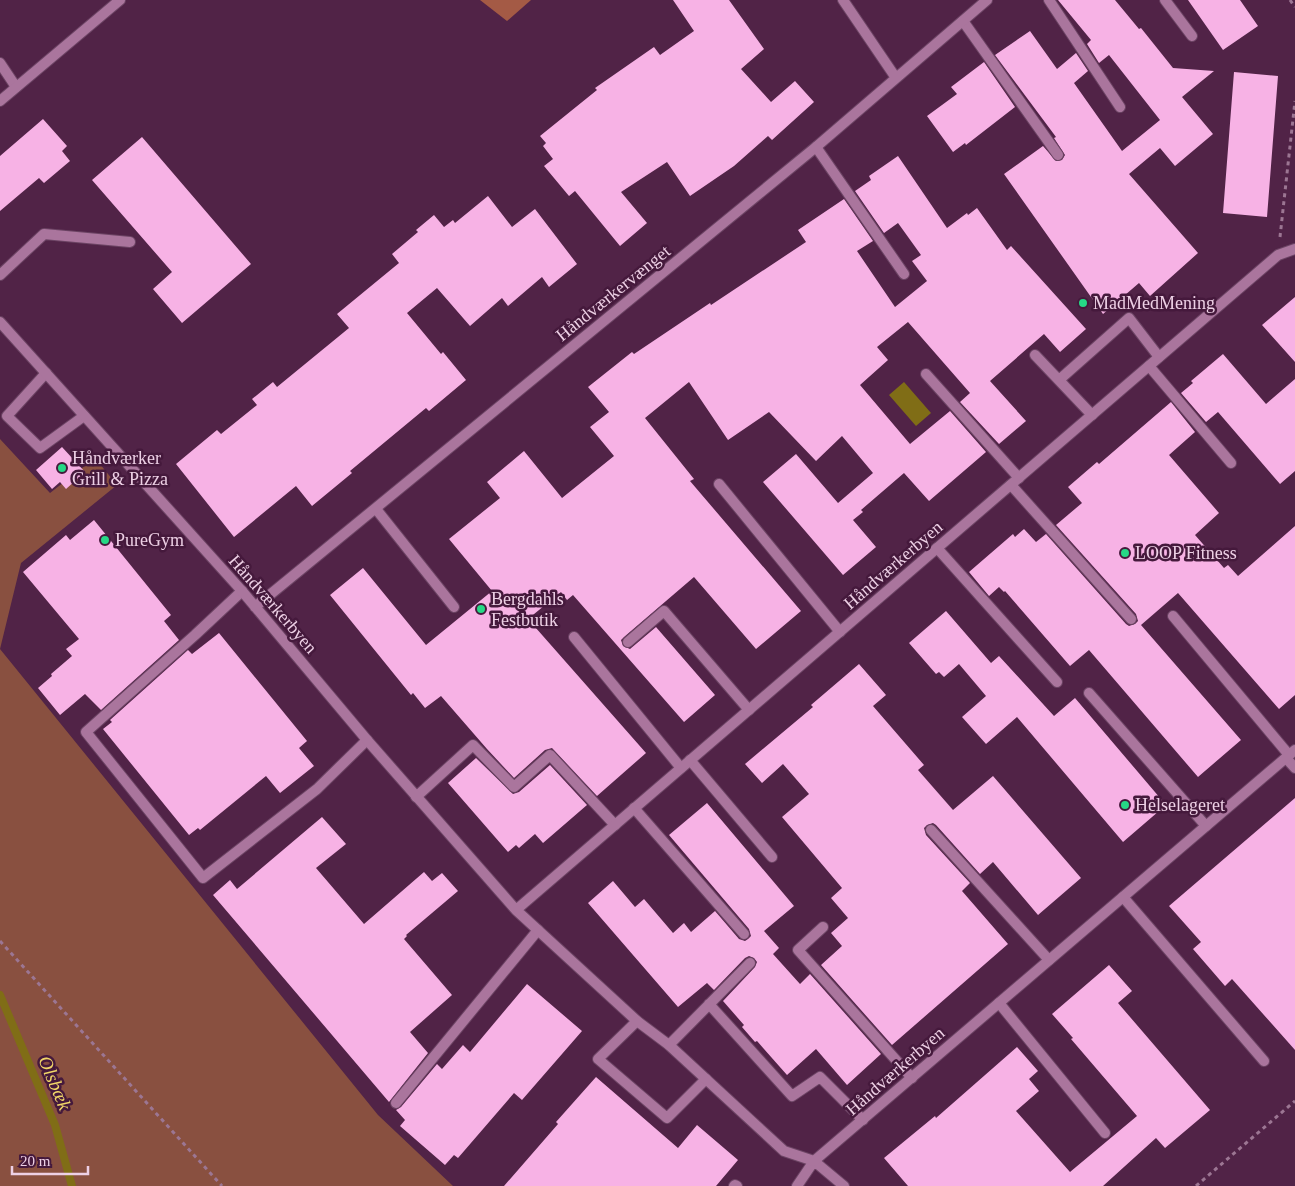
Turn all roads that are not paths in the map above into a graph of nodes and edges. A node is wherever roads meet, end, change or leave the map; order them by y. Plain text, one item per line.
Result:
1 (120, 0) edge
2 (843, 0) edge
3 (987, 0) edge
4 (1049, 0) edge
5 (1165, 0) edge
6 (963, 21) junction
7 (1192, 36) dead end
8 (0, 63) edge
9 (896, 78) junction
10 (16, 87) junction
11 (0, 101) edge
12 (1120, 107) dead end
13 (816, 147) junction
14 (1058, 155) dead end
15 (130, 242) dead end
16 (1295, 249) edge
17 (904, 274) dead end
18 (0, 275) edge
19 (0, 322) edge
20 (1035, 355) dead end
21 (1159, 357) junction
22 (1149, 366) junction
23 (46, 373) junction
24 (926, 374) dead end
25 (1059, 380) junction
26 (1092, 415) junction
27 (84, 416) junction
28 (1231, 463) dead end
29 (1019, 478) junction
30 (719, 484) dead end
31 (1011, 485) junction
32 (376, 509) junction
33 (937, 548) junction
34 (242, 591) junction
35 (255, 607) junction
36 (454, 607) dead end
37 (1173, 616) dead end
38 (1131, 619) dead end
39 (840, 632) junction
40 (574, 637) dead end
41 (628, 642) dead end
42 (1057, 682) dead end
43 (1089, 694) dead end
44 (749, 710) junction
45 (367, 740) junction
46 (1290, 754) edge
47 (690, 760) junction
48 (681, 768) junction
49 (1295, 768) edge
50 (416, 797) junction
51 (634, 808) junction
52 (615, 825) junction
53 (1206, 826) junction
54 (931, 830) dead end
55 (772, 858) dead end
56 (1123, 897) junction
57 (516, 910) junction
58 (823, 927) dead end
59 (538, 930) junction
60 (744, 934) dead end
61 (1049, 960) junction
62 (750, 963) dead end
63 (999, 1003) junction
64 (708, 1004) junction
65 (637, 1021) junction
66 (669, 1045) junction
67 (1264, 1061) dead end
68 (912, 1078) junction
69 (706, 1079) junction
70 (396, 1103) dead end
71 (863, 1120) junction
72 (1104, 1133) dead end
73 (814, 1161) junction
74 (797, 1186) edge
75 (844, 1186) edge

1 - 10 street
2 - 9 street
3 - 6 street, Håndværkervænget
4 - 12 street
5 - 7 street
6 - 9 street, Håndværkervænget
6 - 14 street
8 - 10 street
9 - 13 street, Håndværkervænget
10 - 11 street
13 - 17 street
13 - 32 street, Håndværkervænget
15 - 18 street
16 - 21 street, Håndværkerbyen
19 - 23 street, Håndværkerbyen
20 - 25 street
21 - 22 street, Håndværkerbyen
21 - 25 street
22 - 26 street, Håndværkerbyen
22 - 28 street
23 - 27 street, Håndværkerbyen
23 - 27 street
24 - 29 street
25 - 26 street
26 - 29 street, Håndværkerbyen
27 - 34 street, Håndværkerbyen
29 - 31 street, Håndværkerbyen
30 - 39 street
31 - 33 street, Håndværkerbyen
31 - 38 street
32 - 35 street, Håndværkervænget
32 - 36 street
33 - 39 street, Håndværkerbyen
33 - 42 street
34 - 35 street, Håndværkerbyen
34 - 45 street
35 - 45 street, Håndværkerbyen
37 - 46 street
39 - 44 street, Håndværkerbyen
40 - 48 street
41 - 44 street
43 - 53 street
44 - 47 street, Håndværkerbyen
45 - 50 street, Håndværkerbyen
46 - 49 street
46 - 53 street, Håndværkerbyen
47 - 48 street, Håndværkerbyen
47 - 55 street
48 - 51 street, Håndværkerbyen
50 - 52 street
50 - 57 street, Håndværkerbyen
51 - 52 street, Håndværkerbyen
51 - 60 street
52 - 57 street, Håndværkerbyen
53 - 56 street, Håndværkerbyen
54 - 61 street
56 - 61 street, Håndværkerbyen
56 - 67 street
57 - 59 street, Håndværkerbyen
58 - 68 street
59 - 65 street, Håndværkerbyen
59 - 70 street
61 - 63 street, Håndværkerbyen
62 - 64 street
63 - 68 street, Håndværkerbyen
63 - 72 street
64 - 66 street
64 - 71 street
65 - 66 street, Håndværkerbyen
65 - 69 street
66 - 69 street, Håndværkerbyen
68 - 71 street, Håndværkerbyen
69 - 73 street, Håndværkerbyen
71 - 73 street, Håndværkerbyen
73 - 74 street
73 - 75 street

